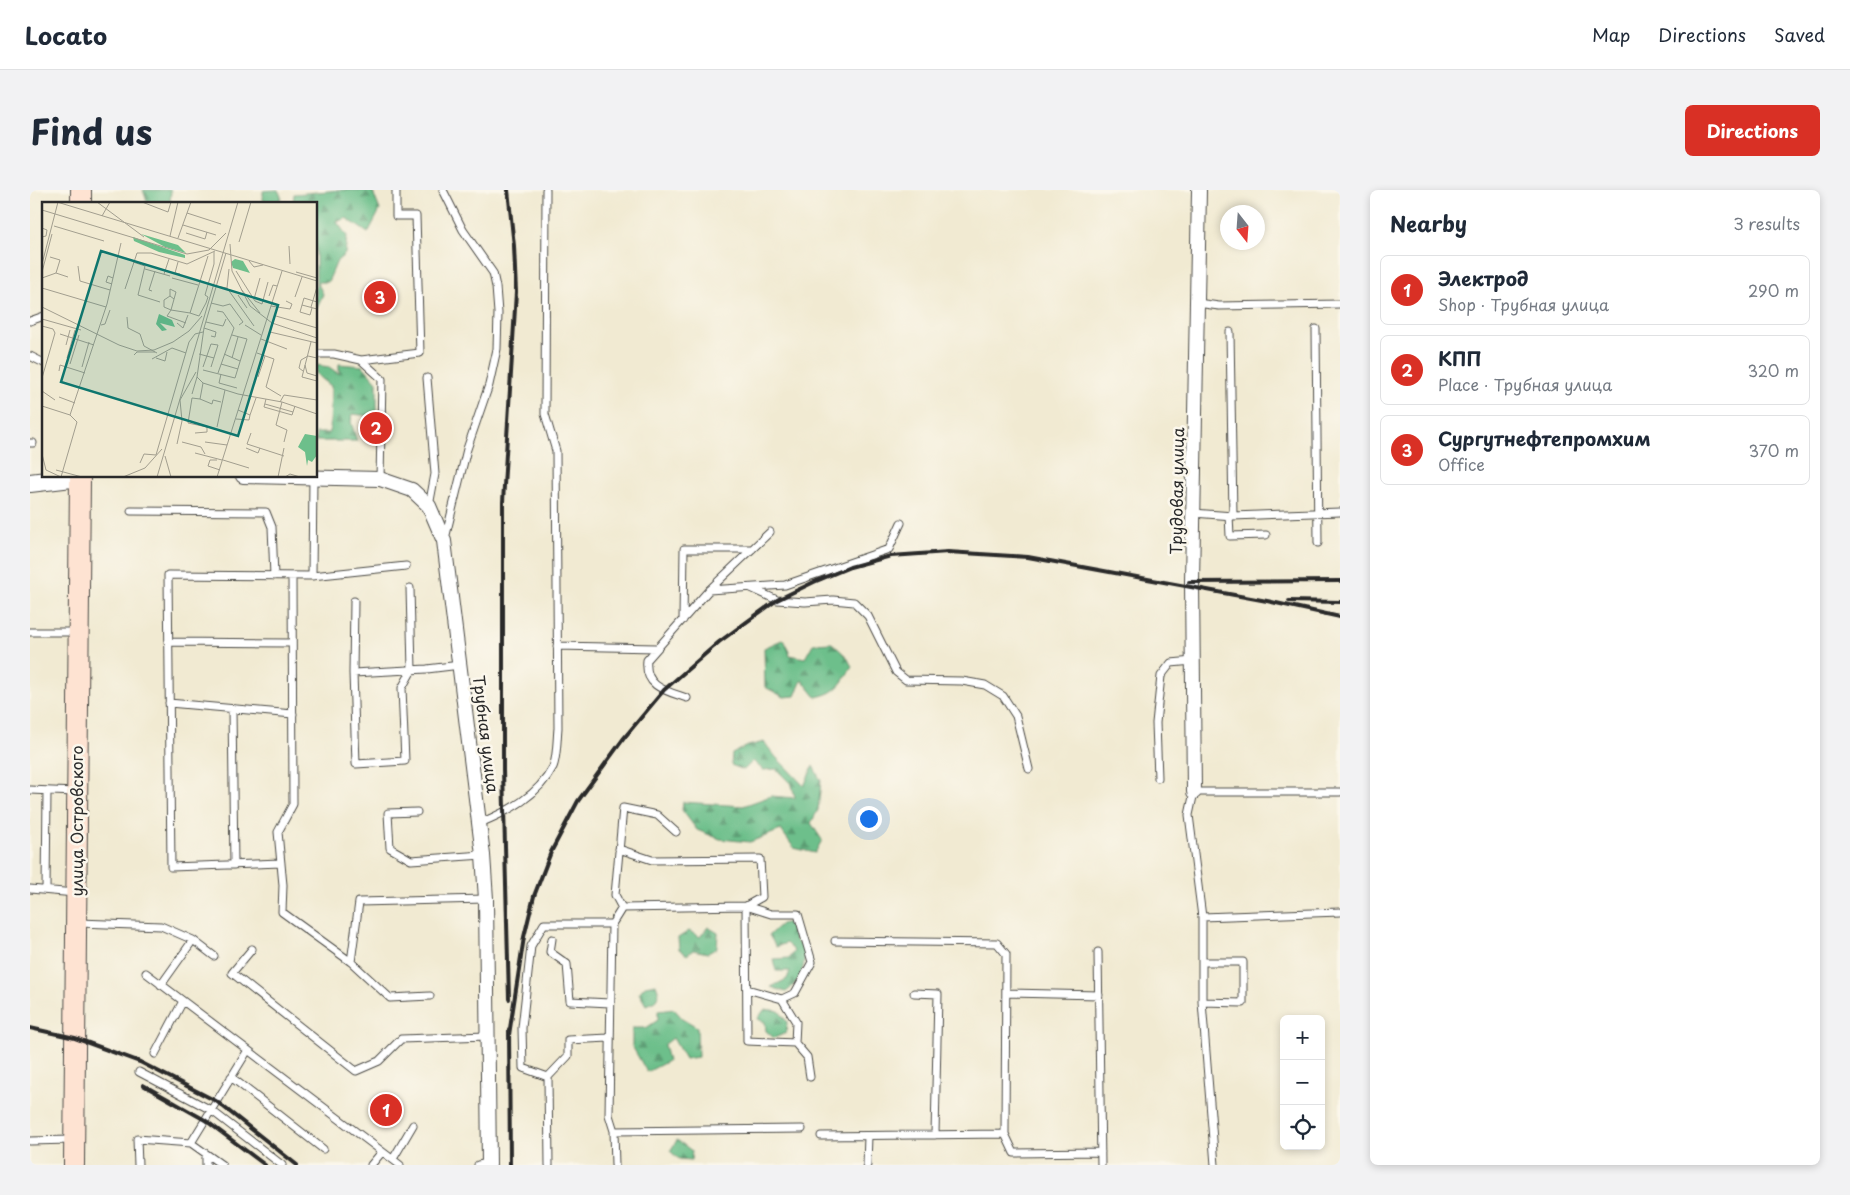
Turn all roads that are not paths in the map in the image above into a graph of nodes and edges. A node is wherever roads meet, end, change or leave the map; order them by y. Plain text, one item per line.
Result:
1 (396, 190) edge
2 (442, 190) edge
3 (546, 190) edge
4 (1199, 190) edge
5 (1197, 303) junction
6 (1340, 304) edge
7 (42, 317) edge
8 (30, 321) edge
9 (1316, 329) dead end
10 (1230, 332) dead end
11 (318, 354) edge
12 (30, 356) edge
13 (361, 360) junction
14 (42, 362) edge
15 (427, 378) dead end
16 (318, 477) edge
17 (74, 478) edge
18 (83, 478) edge
19 (313, 478) edge
20 (380, 479) junction
21 (30, 483) edge
22 (429, 506) junction
23 (131, 512) dead end
24 (1193, 512) junction
25 (1340, 512) edge
26 (1318, 513) junction
27 (1231, 515) junction
28 (901, 523) dead end
29 (770, 532) dead end
30 (1266, 536) dead end
31 (444, 541) junction
32 (1318, 543) dead end
33 (752, 549) junction
34 (406, 566) dead end
35 (274, 576) junction
36 (292, 576) junction
37 (312, 576) junction
38 (410, 588) dead end
39 (751, 588) junction
40 (709, 590) junction
41 (354, 601) dead end
42 (683, 620) junction
43 (30, 632) edge
44 (78, 632) junction
45 (168, 642) junction
46 (292, 643) junction
47 (557, 646) junction
48 (656, 648) junction
49 (1193, 661) junction
50 (460, 665) junction
51 (412, 670) junction
52 (353, 673) junction
53 (687, 698) dead end
54 (169, 703) junction
55 (232, 709) junction
56 (293, 714) junction
57 (1028, 769) dead end
58 (1158, 778) dead end
59 (30, 790) edge
60 (47, 791) junction
61 (76, 792) junction
62 (1194, 792) junction
63 (1340, 792) edge
64 (418, 812) dead end
65 (480, 822) junction
66 (676, 832) dead end
67 (619, 849) junction
68 (483, 855) junction
69 (281, 863) junction
70 (234, 865) junction
71 (30, 889) edge
72 (46, 890) junction
73 (76, 893) junction
74 (486, 898) junction
75 (746, 906) junction
76 (622, 908) junction
77 (1340, 912) edge
78 (1202, 916) junction
79 (76, 923) junction
80 (612, 924) junction
81 (552, 939) dead end
82 (193, 940) junction
83 (835, 941) dead end
84 (252, 948) dead end
85 (1098, 952) dead end
86 (214, 956) dead end
87 (351, 962) junction
88 (1202, 962) junction
89 (146, 973) dead end
90 (161, 985) junction
91 (746, 990) junction
92 (914, 993) dead end
93 (1006, 993) junction
94 (1099, 995) junction
95 (430, 996) dead end
96 (782, 999) junction
97 (183, 1001) junction
98 (1202, 1002) junction
99 (610, 1003) junction
100 (488, 1036) junction
101 (610, 1038) junction
102 (794, 1043) junction
103 (248, 1050) junction
104 (155, 1054) dead end
105 (139, 1072) dead end
106 (231, 1077) junction
107 (548, 1077) junction
108 (810, 1077) dead end
109 (211, 1110) junction
110 (413, 1124) dead end
111 (802, 1129) dead end
112 (614, 1131) junction
113 (1005, 1134) junction
114 (935, 1135) junction
115 (821, 1136) dead end
116 (868, 1136) junction
117 (74, 1140) junction
118 (30, 1141) edge
119 (190, 1143) junction
120 (323, 1149) dead end
121 (382, 1152) junction
122 (1101, 1152) junction
123 (206, 1154) junction
124 (393, 1159) junction
125 (485, 1164) edge
126 (74, 1165) edge
127 (138, 1165) edge
128 (206, 1165) edge
129 (222, 1165) edge
130 (282, 1165) edge
131 (371, 1165) edge
132 (400, 1165) edge
133 (549, 1165) edge
134 (614, 1165) edge
135 (867, 1165) edge
136 (1101, 1165) edge
137 (1216, 1165) edge

1 - 13 lane
2 - 31 lane
3 - 47 lane
4 - 5 street, Трудовая улица
5 - 6 lane
5 - 24 street, Трудовая улица
7 - 8 lane
9 - 26 lane
10 - 27 lane
11 - 13 lane
12 - 14 lane
13 - 20 lane
15 - 22 lane
16 - 20 street, Трубная улица
17 - 21 street
18 - 44 main road, улица Островского
19 - 37 lane
20 - 22 street, Трубная улица
22 - 31 street, Трубная улица
23 - 35 lane
24 - 27 lane
24 - 49 street, Трудовая улица
25 - 26 lane
26 - 27 lane
26 - 32 lane
27 - 30 lane
28 - 39 lane
29 - 33 lane
31 - 50 street, Трубная улица
33 - 40 lane
33 - 42 lane
34 - 37 lane
35 - 36 lane
35 - 45 lane
36 - 37 lane
36 - 46 lane
38 - 51 lane
39 - 40 lane
39 - 57 lane
40 - 42 lane
41 - 52 lane
42 - 48 lane
43 - 44 lane
44 - 61 main road, улица Островского
45 - 46 lane
45 - 54 lane
46 - 56 lane
47 - 48 lane
47 - 65 lane
48 - 53 lane
49 - 58 lane
49 - 62 street, Трудовая улица
50 - 51 lane
50 - 65 street, Трубная улица
51 - 52 lane
51 - 52 lane
54 - 55 lane
54 - 70 lane
55 - 56 lane
55 - 70 lane
56 - 69 lane
59 - 60 lane
60 - 61 lane
60 - 72 lane
61 - 73 main road, улица Островского
62 - 63 lane
62 - 78 lane
64 - 68 lane
65 - 68 street, Трубная улица
66 - 67 lane
67 - 75 lane
67 - 76 lane
68 - 74 street, Трубная улица
69 - 70 lane
69 - 87 lane
71 - 72 lane
72 - 73 lane
73 - 79 main road, улица Островского
74 - 87 lane
74 - 100 street, Трубная улица
75 - 76 lane
75 - 91 lane
75 - 96 lane
76 - 80 lane
77 - 78 lane
78 - 88 lane
79 - 82 lane
79 - 117 main road, улица Островского
80 - 99 lane
80 - 107 lane
81 - 99 lane
82 - 86 lane
82 - 90 lane
83 - 93 lane
84 - 100 lane
85 - 94 lane
87 - 95 lane
88 - 98 lane
88 - 98 lane
89 - 90 lane
90 - 97 lane
91 - 96 lane
91 - 102 lane
92 - 114 lane
93 - 94 lane
93 - 113 lane
94 - 122 lane
96 - 102 lane
97 - 103 lane
97 - 104 lane
98 - 137 lane
99 - 101 lane
100 - 125 street, Трубная улица
101 - 107 lane
101 - 112 lane
102 - 108 lane
103 - 106 lane
103 - 121 lane
105 - 109 lane
106 - 109 lane
106 - 120 lane
107 - 133 lane
109 - 119 lane
109 - 130 lane
110 - 124 lane
111 - 112 lane
112 - 134 lane
113 - 114 lane
113 - 122 lane
114 - 116 lane
115 - 116 lane
116 - 135 lane
117 - 118 lane
117 - 126 main road, улица Островского
119 - 123 lane
119 - 127 lane
121 - 124 lane
121 - 131 lane
122 - 136 lane
123 - 128 lane
123 - 129 lane
124 - 132 lane

